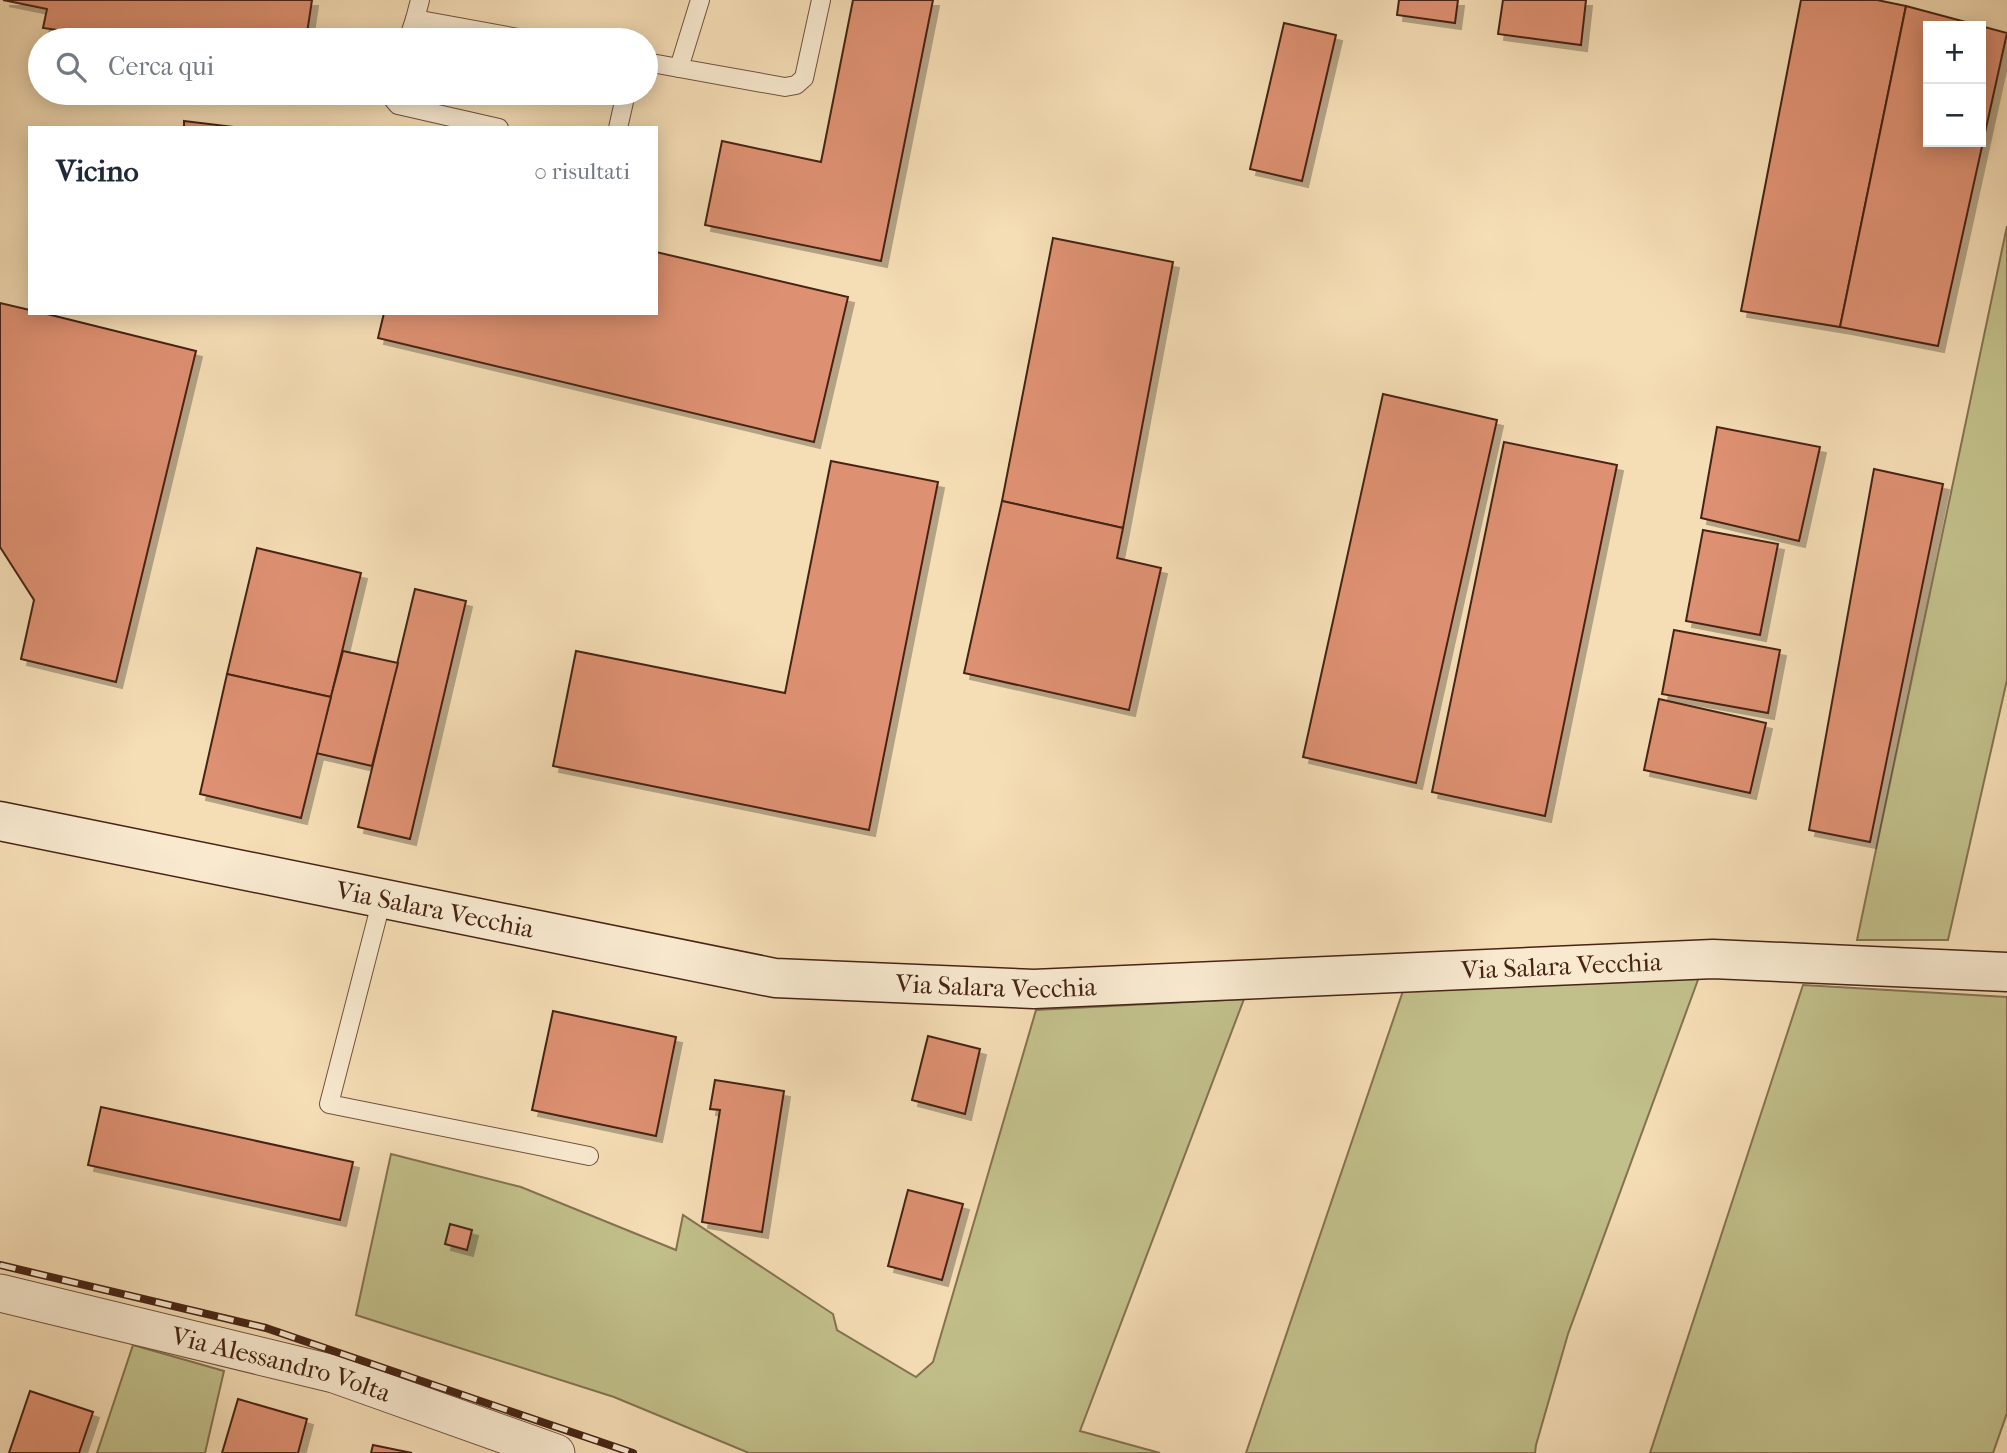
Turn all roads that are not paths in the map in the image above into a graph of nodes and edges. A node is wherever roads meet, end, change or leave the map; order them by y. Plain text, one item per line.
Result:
1 (420, 0) edge
2 (700, 0) edge
3 (821, 0) edge
4 (415, 19) junction
5 (412, 28) edge
6 (464, 28) edge
7 (658, 64) edge
8 (679, 68) junction
9 (398, 105) edge
10 (623, 105) edge
11 (490, 126) edge
12 (618, 126) edge
13 (0, 821) edge
14 (382, 899) junction
15 (2007, 972) edge
16 (589, 1156) dead end
17 (0, 1293) edge
18 (556, 1453) edge

1 - 4 lane
2 - 8 lane
3 - 8 lane
4 - 5 lane
4 - 6 lane
7 - 8 lane
9 - 11 lane
10 - 12 lane
13 - 14 street, Via Salara Vecchia
14 - 15 street, Via Salara Vecchia
14 - 16 lane
17 - 18 street, Via Alessandro Volta

